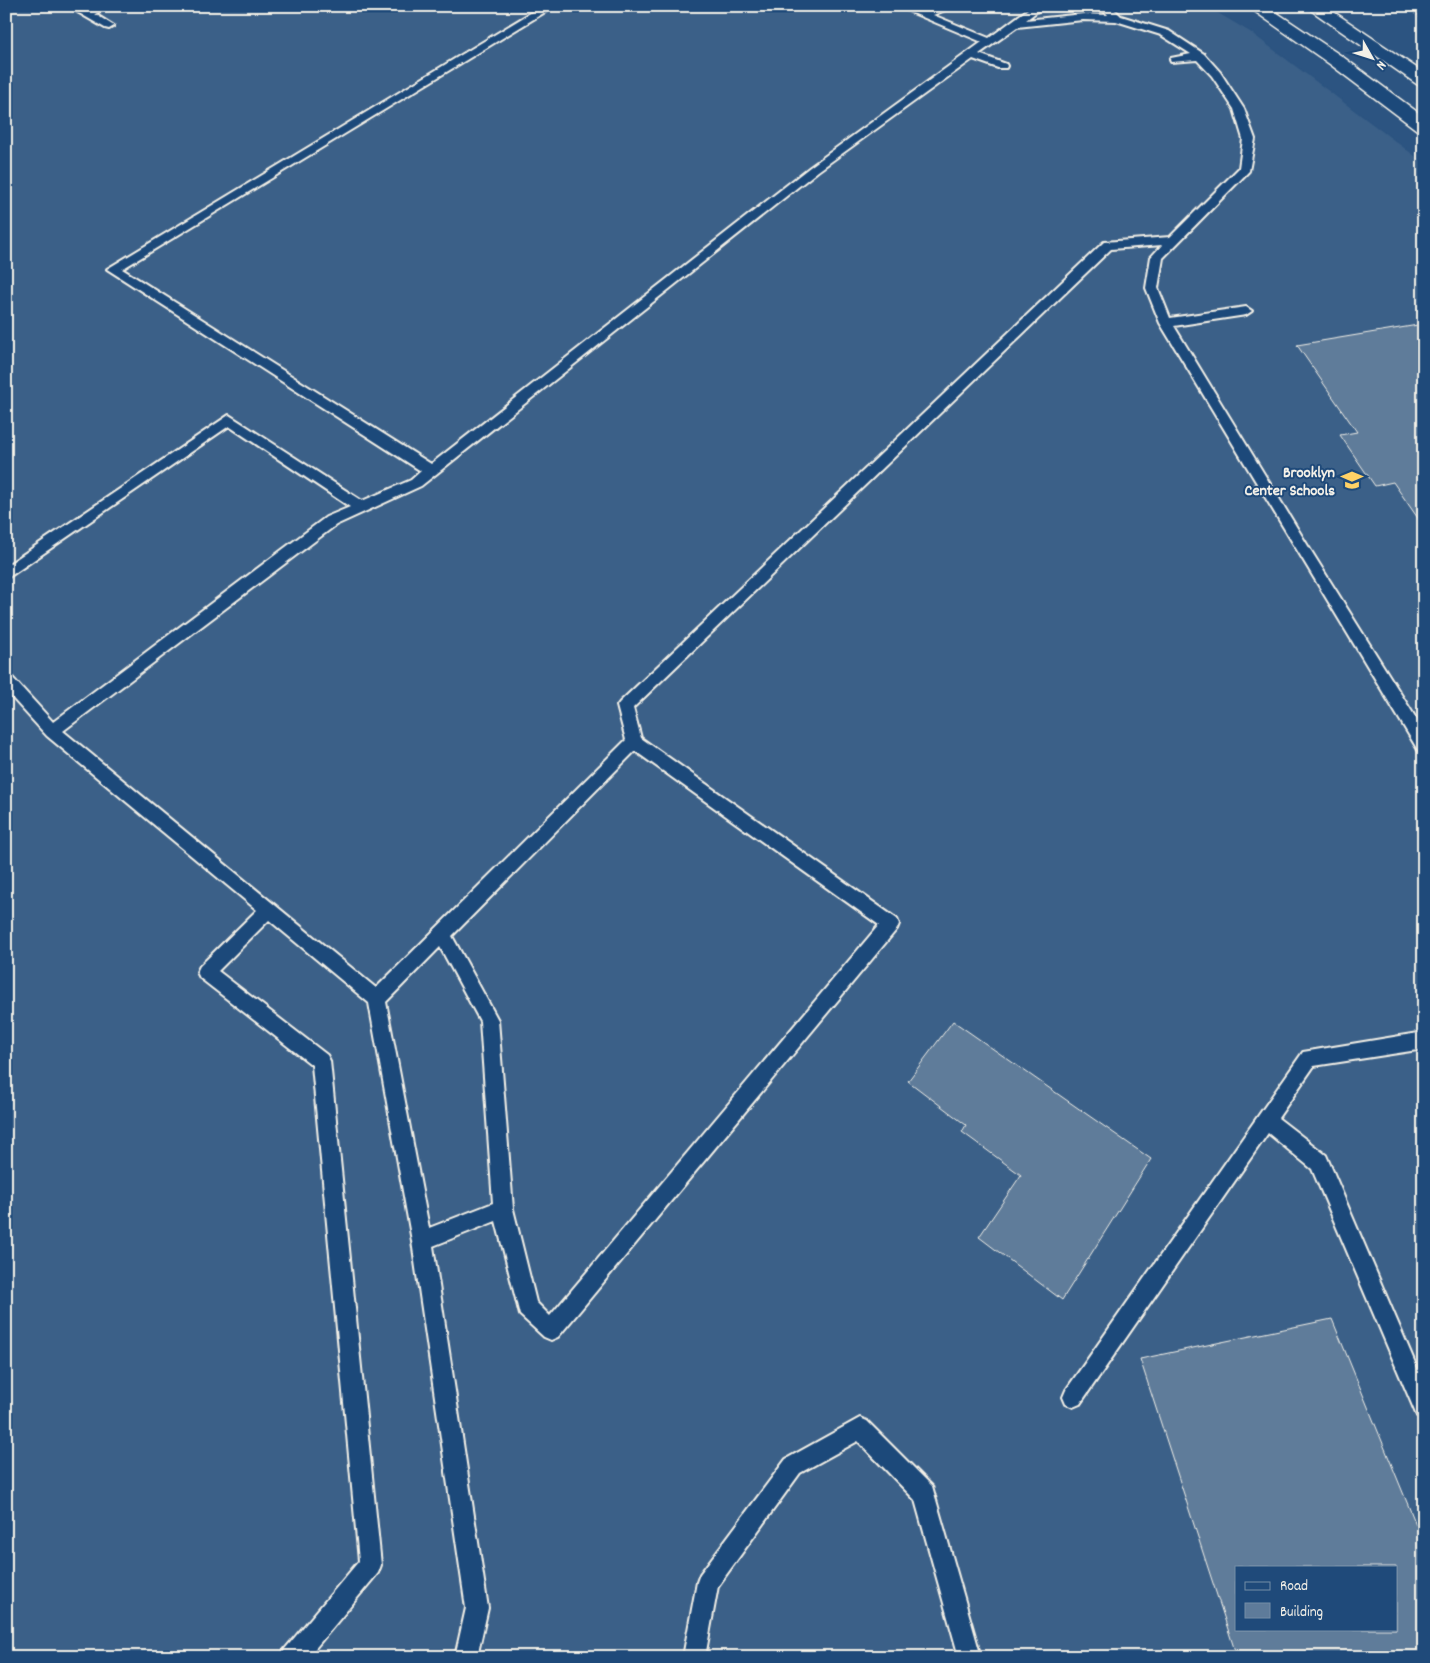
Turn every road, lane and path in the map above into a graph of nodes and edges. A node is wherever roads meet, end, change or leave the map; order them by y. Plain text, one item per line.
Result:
1 (72, 6) edge
2 (104, 6) edge
3 (550, 6) edge
4 (901, 6) edge
5 (950, 6) edge
6 (1039, 6) edge
7 (1105, 6) edge
8 (1255, 6) edge
9 (1313, 6) edge
10 (1405, 6) edge
11 (87, 14) junction
12 (924, 15) junction
13 (1117, 18) junction
14 (1424, 20) edge
15 (1016, 24) junction
16 (109, 26) dead end
17 (990, 42) junction
18 (971, 55) junction
19 (1200, 56) junction
20 (1175, 60) dead end
21 (1002, 66) dead end
22 (1424, 81) edge
23 (1424, 126) edge
24 (1173, 241) junction
25 (1246, 311) dead end
26 (1166, 323) junction
27 (431, 471) junction
28 (361, 507) junction
29 (6, 574) edge
30 (6, 680) edge
31 (52, 731) junction
32 (634, 742) junction
33 (1424, 744) edge
34 (269, 909) junction
35 (442, 934) junction
36 (377, 999) junction
37 (1424, 1040) edge
38 (1266, 1120) junction
39 (503, 1208) junction
40 (422, 1241) junction
41 (1073, 1397) dead end
42 (1424, 1409) edge
43 (293, 1657) edge
44 (466, 1657) edge
45 (694, 1657) edge
46 (970, 1657) edge

1 - 11 lane
2 - 11 lane
3 - 27 lane
4 - 12 lane
5 - 12 lane
6 - 15 lane
7 - 13 lane
8 - 23 street
9 - 22 street
10 - 14 path
11 - 16 lane
12 - 17 lane
13 - 15 lane
13 - 19 lane
15 - 17 lane
17 - 18 lane
18 - 21 lane
18 - 27 lane
19 - 20 lane
19 - 24 lane
24 - 26 lane
24 - 32 lane
25 - 26 lane
26 - 33 lane
27 - 28 lane
28 - 29 lane
28 - 31 lane
30 - 31 lane
31 - 34 lane
32 - 35 lane
32 - 39 lane
34 - 36 lane
34 - 43 lane
35 - 36 lane
35 - 39 lane
36 - 40 lane
37 - 38 lane
38 - 41 lane
38 - 42 lane
39 - 40 lane
40 - 44 lane
45 - 46 lane

